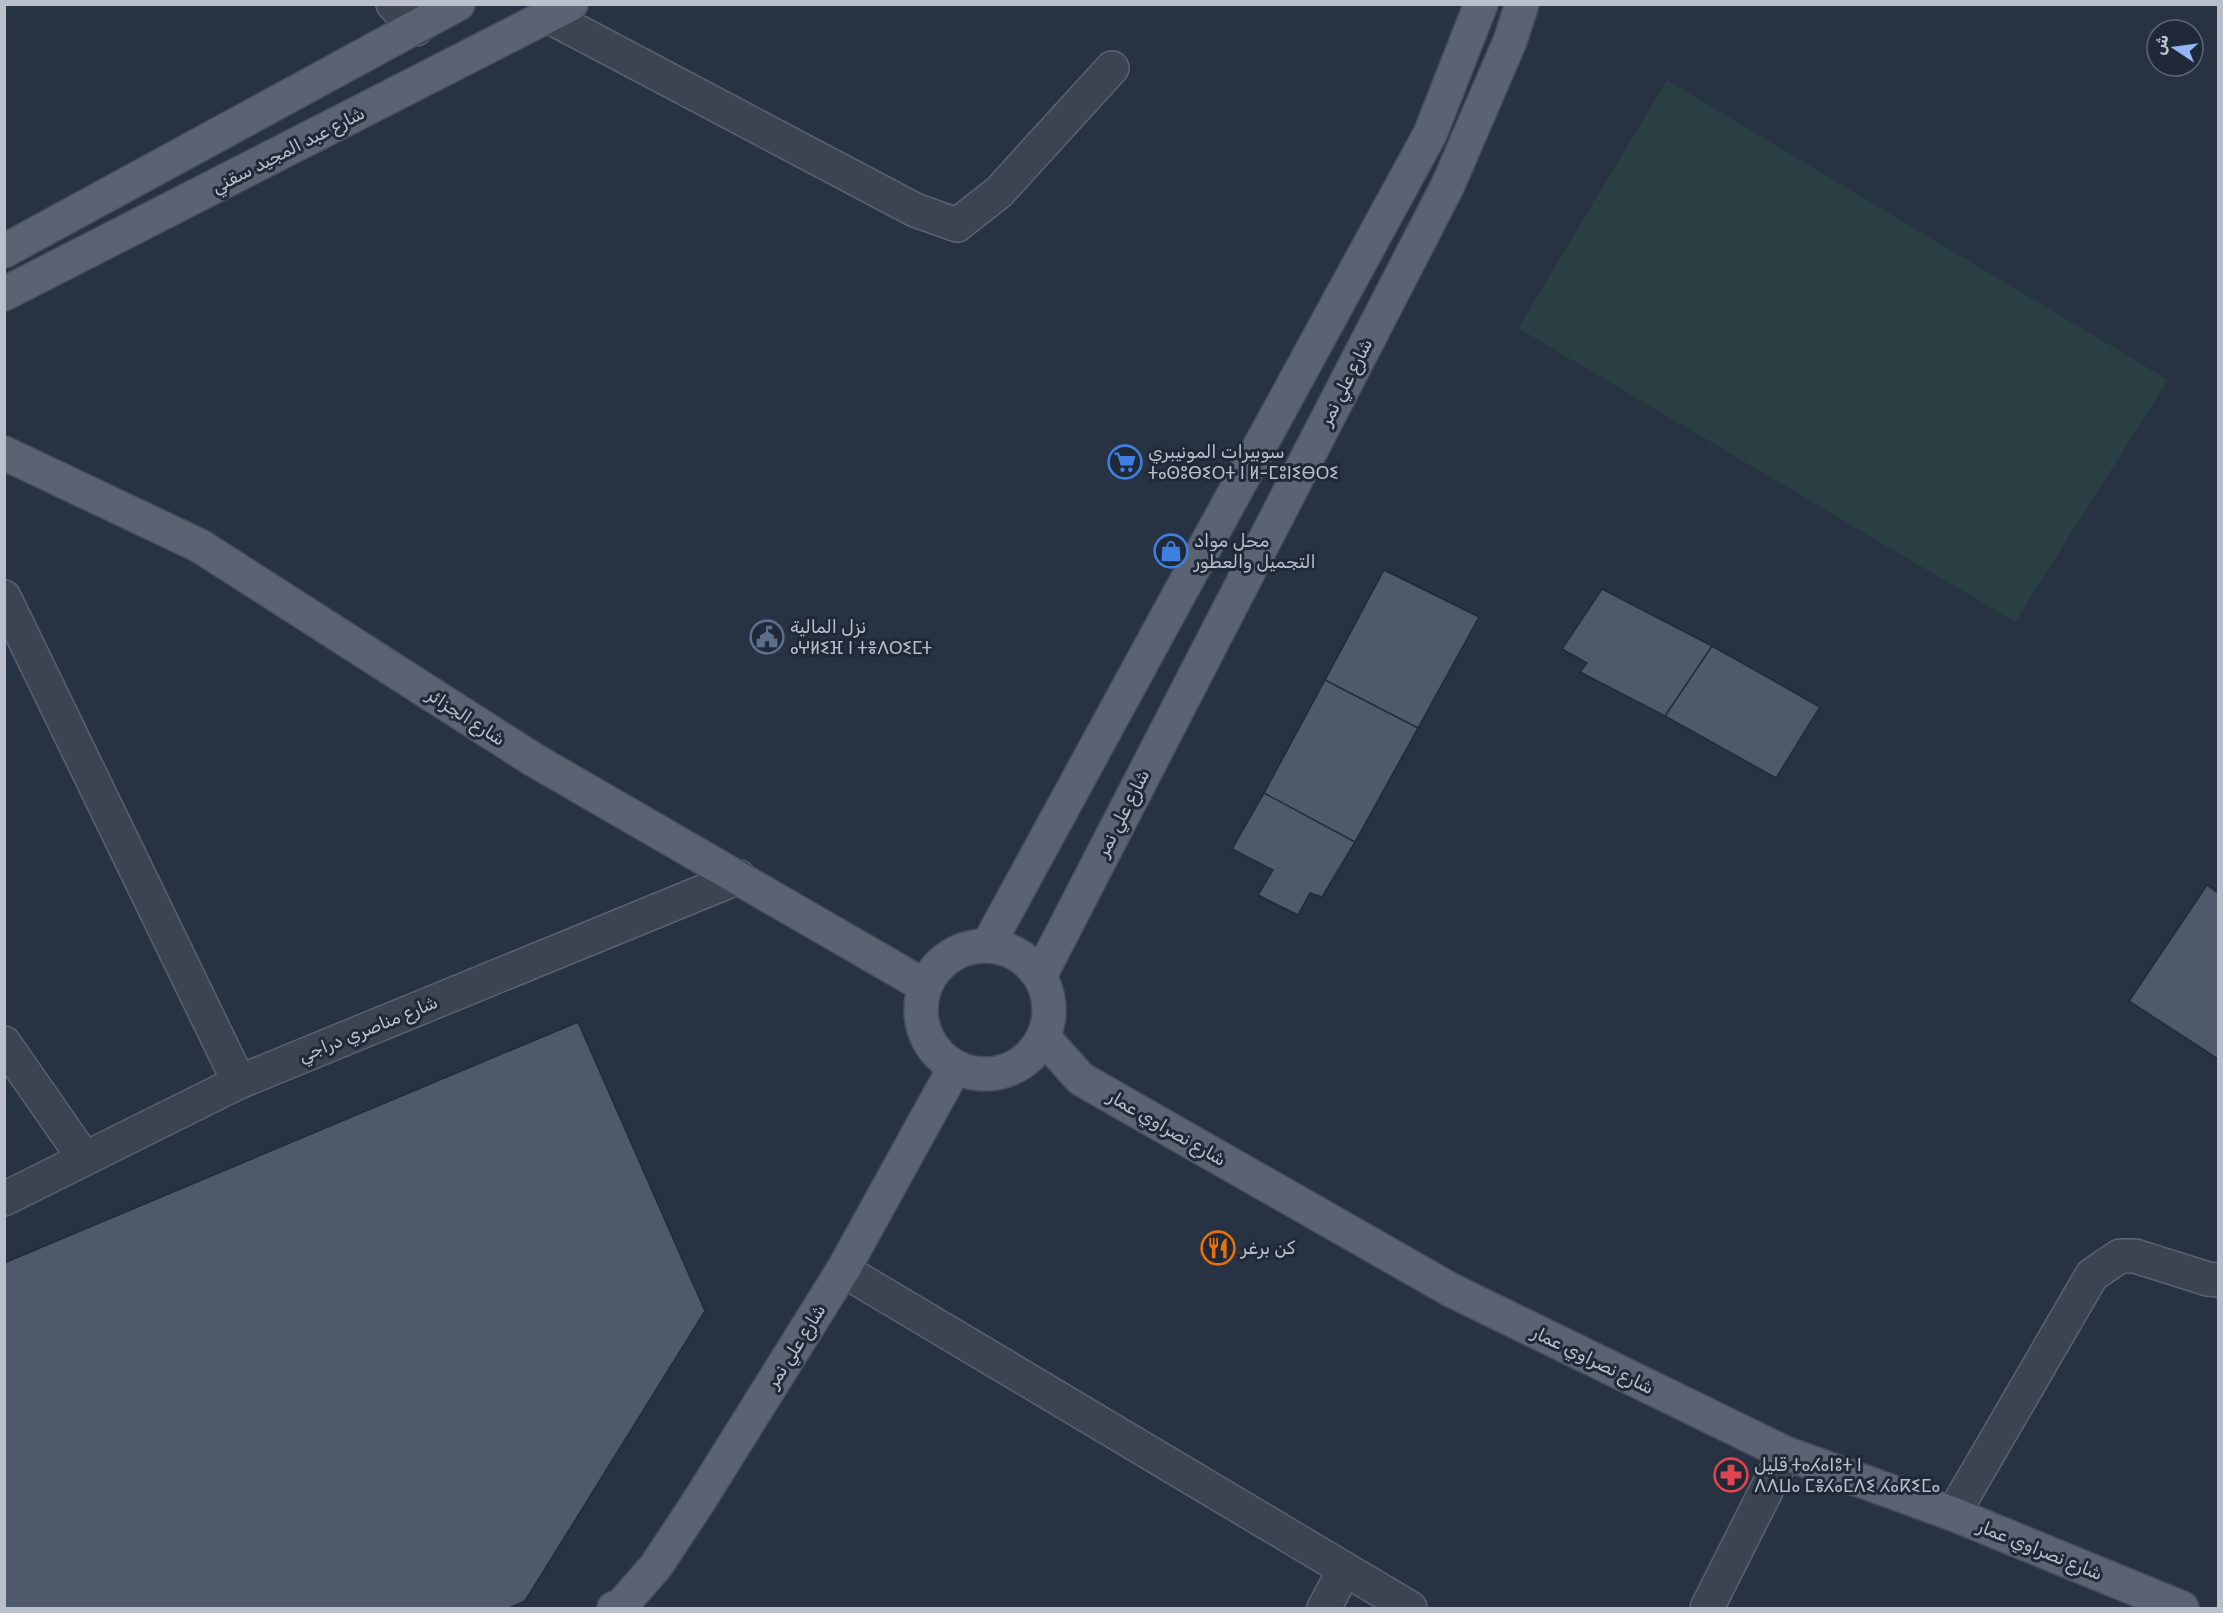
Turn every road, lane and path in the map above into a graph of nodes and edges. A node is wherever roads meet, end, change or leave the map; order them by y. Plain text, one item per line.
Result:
1 (393, 4) edge
2 (459, 4) edge
3 (1481, 4) edge
4 (1522, 4) edge
5 (560, 11) edge
6 (416, 29) junction
7 (1112, 68) dead end
8 (4, 251) edge
9 (4, 294) edge
10 (4, 453) edge
11 (4, 597) edge
12 (739, 878) junction
13 (988, 945) junction
14 (1040, 976) junction
15 (925, 986) junction
16 (1044, 1038) junction
17 (4, 1043) edge
18 (955, 1067) junction
19 (239, 1082) junction
20 (84, 1158) junction
21 (4, 1199) edge
22 (843, 1270) junction
23 (2218, 1280) edge
24 (1785, 1454) junction
25 (1953, 1514) junction
26 (1344, 1571) junction
27 (614, 1608) edge
28 (1324, 1608) edge
29 (1410, 1608) edge
30 (1707, 1608) edge
31 (2182, 1608) edge

1 - 6 street
2 - 6 main road
3 - 13 main road
4 - 14 main road, شارع علي نمر
5 - 7 street
5 - 9 main road, شارع عبد المجيد سقني
6 - 8 main road
10 - 12 main road, شارع الجزائر
11 - 19 street
12 - 15 main road, شارع الجزائر
12 - 19 street, شارع مناصري دراجي
13 - 14 main road
13 - 15 main road
14 - 16 main road
15 - 18 main road
16 - 18 main road
16 - 24 main road, شارع نصراوي عمار
17 - 20 street
18 - 22 main road, شارع علي نمر
19 - 20 street, شارع مناصري دراجي
20 - 21 street, شارع مناصري دراجي
22 - 26 street
22 - 27 main road, شارع علي نمر
23 - 25 street
24 - 25 main road, شارع نصراوي عمار
24 - 30 street
25 - 31 main road, شارع نصراوي عمار
26 - 28 street
26 - 29 street

